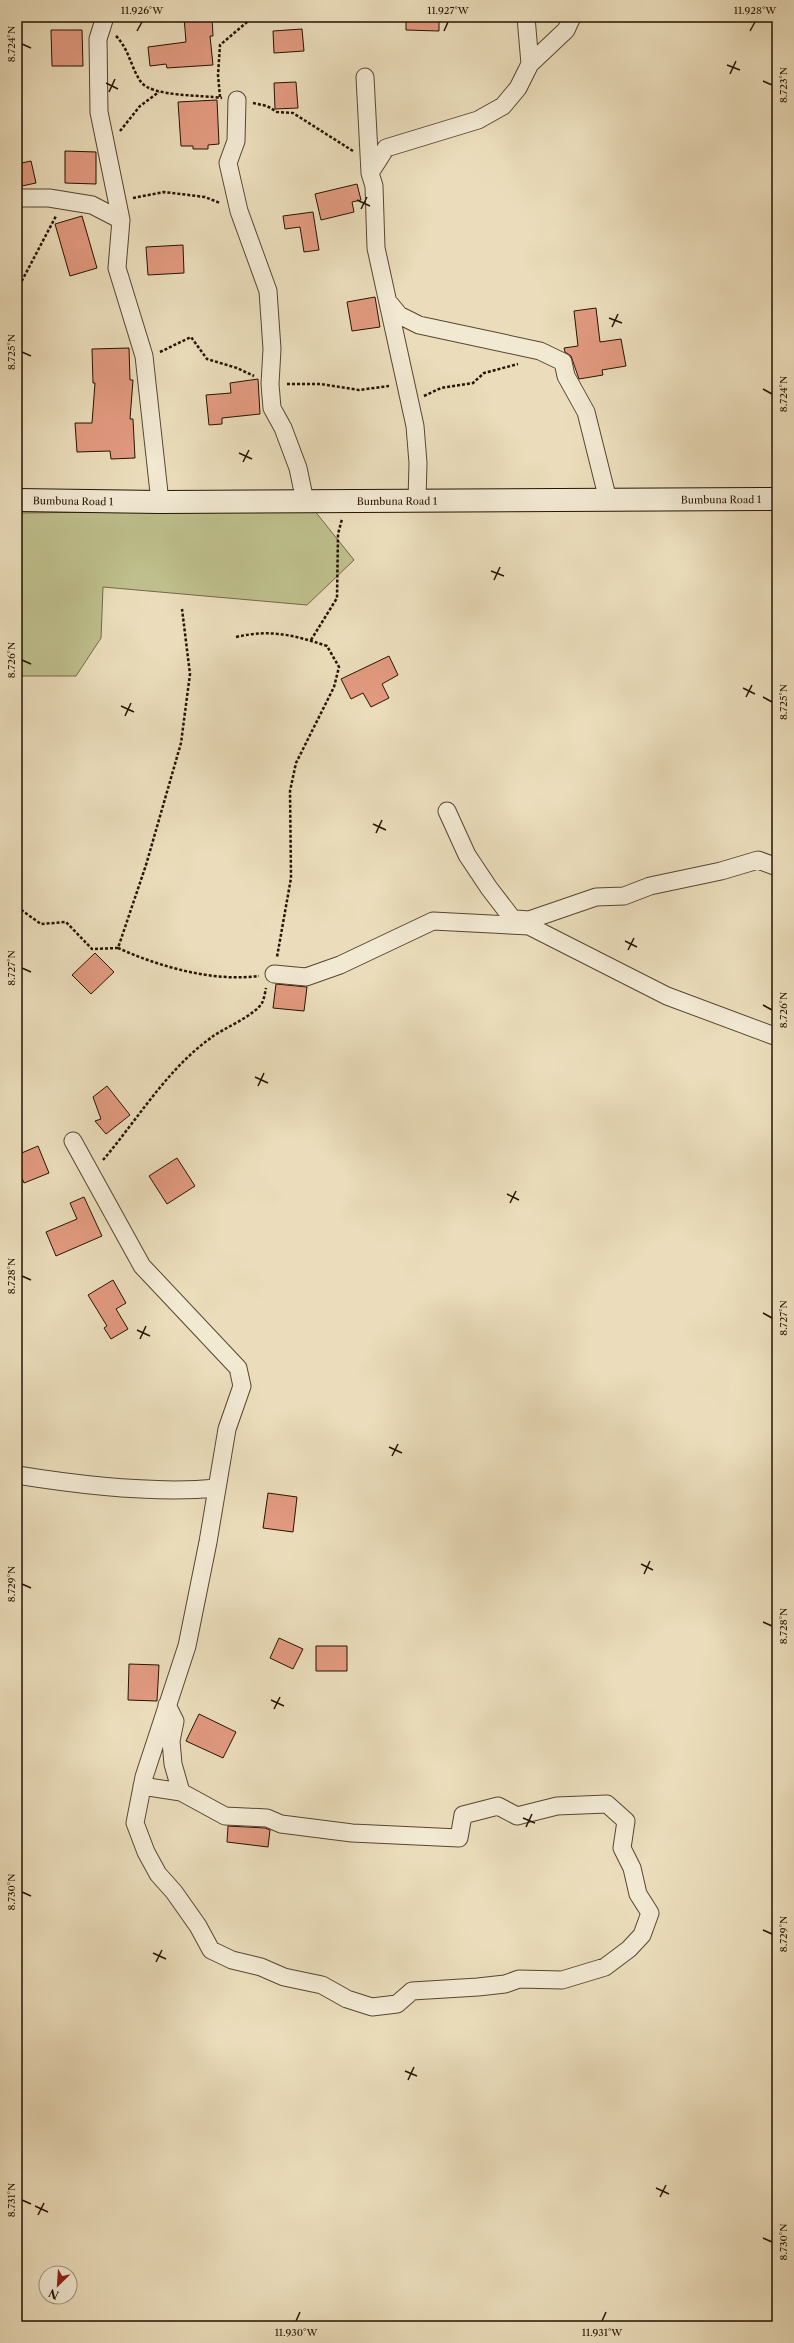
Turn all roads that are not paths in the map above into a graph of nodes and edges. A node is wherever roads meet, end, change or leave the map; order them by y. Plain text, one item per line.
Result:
1 (105, 17) edge
2 (526, 17) edge
3 (572, 17) edge
4 (530, 64) junction
5 (365, 77) dead end
6 (237, 100) road end
7 (370, 173) junction
8 (17, 198) edge
9 (121, 220) junction
10 (390, 304) junction
11 (777, 499) edge
12 (17, 500) edge
13 (417, 500) junction
14 (608, 500) junction
15 (305, 501) junction
16 (160, 502) junction
17 (447, 811) dead end
18 (777, 868) edge
19 (512, 918) junction
20 (529, 926) junction
21 (274, 974) road end
22 (777, 1037) edge
23 (73, 1141) dead end
24 (17, 1475) edge
25 (217, 1488) junction
26 (167, 1704) junction
27 (142, 1786) junction
28 (181, 1792) junction

1 - 9 street
2 - 4 street
3 - 4 street
4 - 7 street
5 - 7 street
6 - 15 street
7 - 10 street
8 - 9 street
9 - 16 street
10 - 13 street
10 - 14 street
11 - 14 main road, Bumbuna Road 1
12 - 16 main road, Bumbuna Road 1
13 - 14 main road, Bumbuna Road 1
13 - 15 main road, Bumbuna Road 1
15 - 16 main road, Bumbuna Road 1
17 - 19 street
18 - 19 street
19 - 20 street
20 - 21 street
20 - 22 street
23 - 25 street
24 - 25 street
25 - 26 street
26 - 27 street
26 - 28 street
27 - 28 street
27 - 28 street

